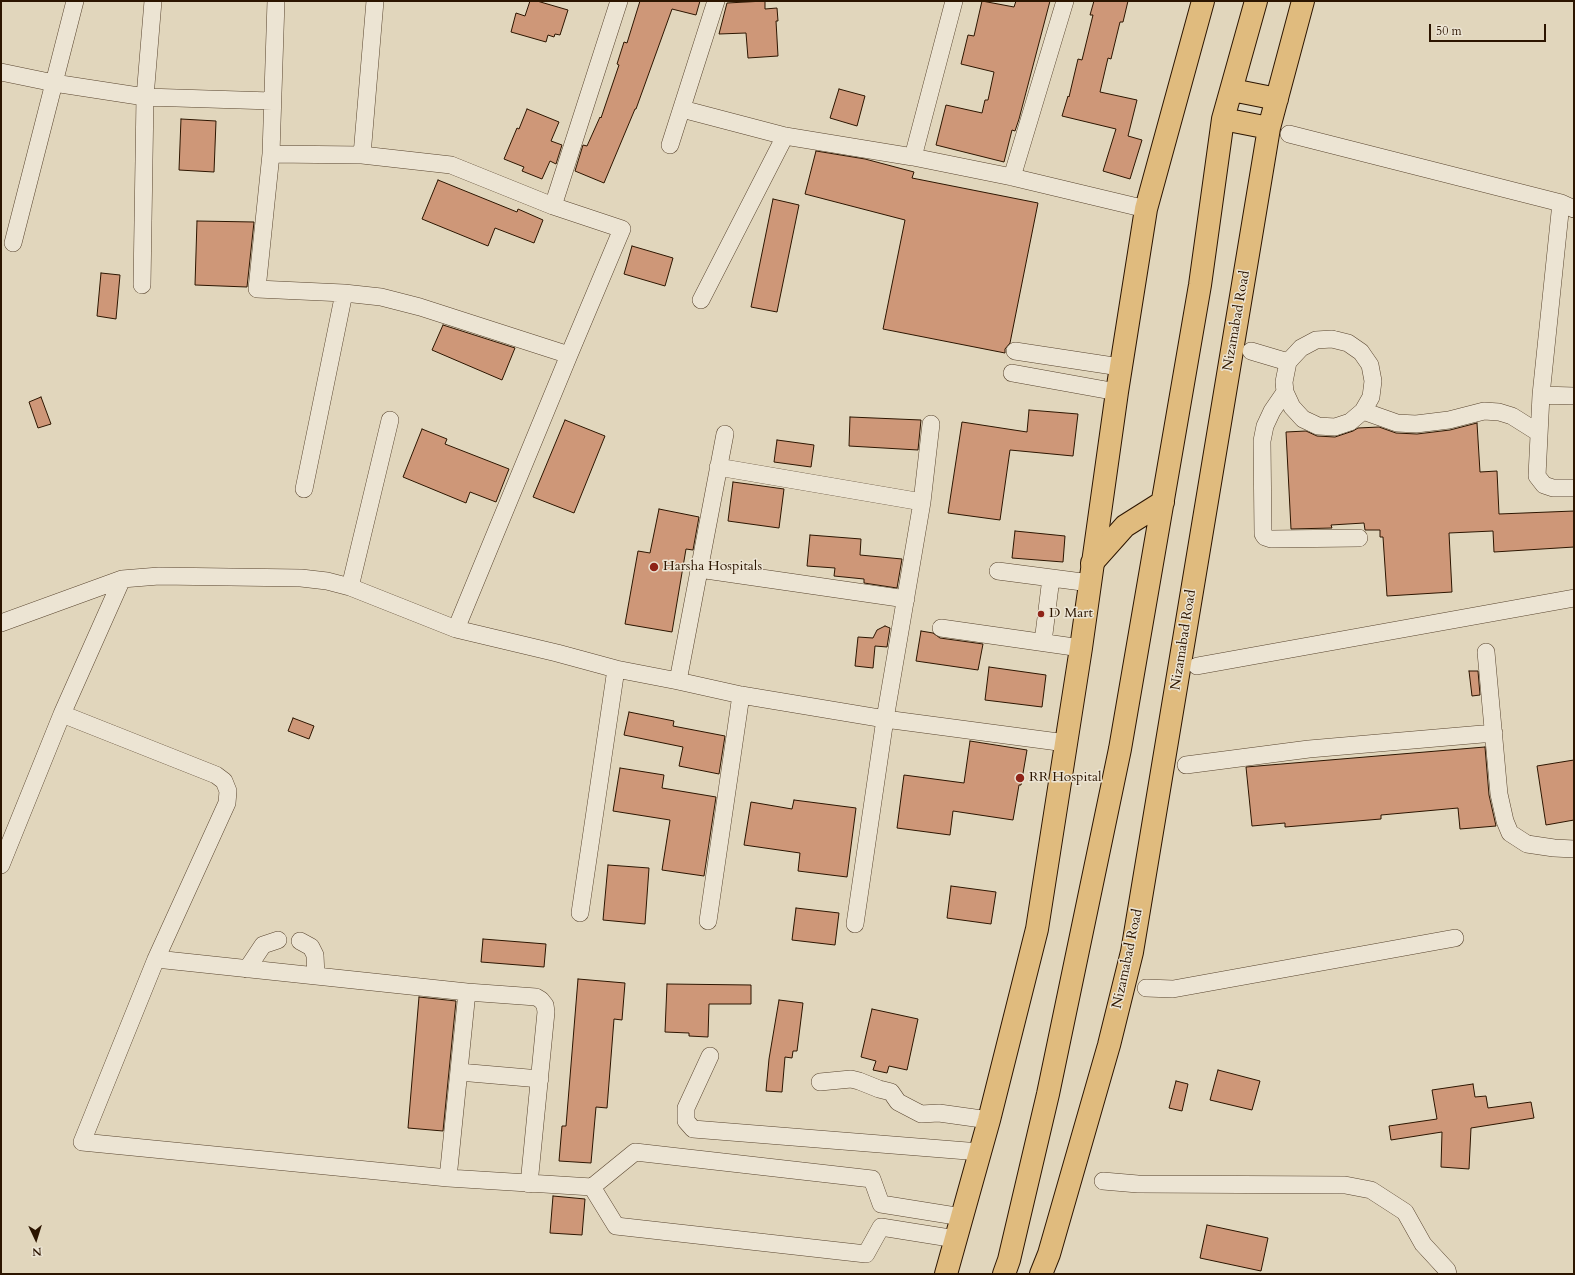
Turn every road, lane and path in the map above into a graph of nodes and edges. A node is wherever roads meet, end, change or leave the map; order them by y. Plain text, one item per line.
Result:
1 (75, 1) edge
2 (153, 1) edge
3 (276, 1) edge
4 (376, 1) edge
5 (619, 1) edge
6 (716, 1) edge
7 (954, 1) edge
8 (1065, 1) edge
9 (1203, 1) edge
10 (1256, 1) edge
11 (1303, 1) edge
12 (1, 72) edge
13 (54, 83) junction
14 (1232, 90) junction
15 (144, 96) junction
16 (1277, 99) junction
17 (272, 100) junction
18 (682, 110) junction
19 (1223, 119) junction
20 (1279, 131) junction
21 (785, 136) junction
22 (670, 145) dead end
23 (271, 154) junction
24 (362, 155) junction
25 (913, 157) junction
26 (1012, 177) junction
27 (553, 206) junction
28 (1567, 206) edge
29 (1146, 209) junction
30 (13, 244) dead end
31 (142, 284) dead end
32 (344, 293) junction
33 (701, 300) dead end
34 (1015, 351) dead end
35 (1251, 351) dead end
36 (569, 355) junction
37 (1288, 362) junction
38 (1120, 367) junction
39 (1012, 373) dead end
40 (1117, 392) junction
41 (1285, 392) junction
42 (1541, 394) junction
43 (1574, 396) edge
44 (1363, 411) junction
45 (390, 420) dead end
46 (931, 424) dead end
47 (1539, 432) junction
48 (725, 434) dead end
49 (718, 467) junction
50 (1574, 488) edge
51 (304, 489) dead end
52 (922, 502) junction
53 (1163, 502) junction
54 (1359, 538) dead end
55 (699, 569) junction
56 (998, 571) dead end
57 (1091, 573) junction
58 (1051, 578) junction
59 (122, 579) junction
60 (350, 586) junction
61 (1574, 598) edge
62 (906, 599) junction
63 (1, 623) edge
64 (941, 628) dead end
65 (456, 629) junction
66 (1043, 642) junction
67 (1082, 648) junction
68 (1486, 652) dead end
69 (1197, 666) dead end
70 (616, 669) junction
71 (678, 680) junction
72 (741, 695) junction
73 (62, 714) junction
74 (885, 719) junction
75 (1494, 733) junction
76 (1066, 743) junction
77 (1186, 765) dead end
78 (1574, 849) edge
79 (1, 865) edge
80 (580, 913) dead end
81 (708, 921) dead end
82 (855, 924) dead end
83 (1455, 938) dead end
84 (278, 940) dead end
85 (300, 941) dead end
86 (156, 959) junction
87 (247, 969) junction
88 (316, 976) junction
89 (1146, 988) dead end
90 (467, 992) junction
91 (710, 1056) dead end
92 (459, 1072) junction
93 (540, 1079) junction
94 (820, 1082) dead end
95 (989, 1120) junction
96 (980, 1152) junction
97 (448, 1178) junction
98 (1103, 1181) dead end
99 (530, 1184) junction
100 (592, 1187) junction
101 (962, 1217) junction
102 (956, 1239) junction
103 (946, 1274) edge
104 (1004, 1274) edge
105 (1041, 1274) edge
106 (1448, 1274) edge

1 - 13 street
2 - 15 street
3 - 17 street
4 - 24 street
5 - 27 street
6 - 18 street
7 - 25 street
8 - 26 street
9 - 29 main road
10 - 14 main road
11 - 16 main road, Nizamabad Road
12 - 13 street
13 - 15 street
13 - 30 street
14 - 16 main road
14 - 19 main road
15 - 17 street
15 - 31 street
16 - 20 main road, Nizamabad Road
17 - 23 street
18 - 21 street
18 - 22 street
19 - 20 main road
19 - 53 main road
20 - 28 street
20 - 105 main road, Nizamabad Road
21 - 25 street
21 - 33 street
23 - 24 street
23 - 32 street
24 - 27 street
25 - 26 street
26 - 29 street
27 - 36 street
28 - 42 street
29 - 38 main road
32 - 36 street
32 - 51 street
34 - 38 street
35 - 37 street
36 - 65 street
37 - 41 street
37 - 44 street
38 - 40 main road
39 - 40 street
40 - 57 main road
41 - 44 street
41 - 54 street
42 - 43 street
42 - 47 street
44 - 47 street
45 - 60 street
46 - 52 street
47 - 50 street
48 - 49 street
49 - 52 street
49 - 55 street
52 - 62 street
53 - 57 main road
53 - 104 main road
55 - 62 street
55 - 71 street
56 - 58 street
57 - 58 street
57 - 67 main road
58 - 66 street
59 - 60 street
59 - 63 street
59 - 73 street
60 - 65 street
61 - 69 street
62 - 74 street
64 - 66 street
65 - 70 street
66 - 67 street
67 - 76 main road
68 - 75 street
70 - 71 street
70 - 80 street
71 - 72 street
72 - 74 street
72 - 81 street
73 - 79 street
73 - 86 street
74 - 76 street
74 - 82 street
75 - 77 street
75 - 78 street
76 - 95 main road
83 - 89 street
84 - 87 street
85 - 88 street
86 - 87 street
86 - 97 street
87 - 88 street
88 - 90 street
90 - 92 street
90 - 93 street
91 - 96 street
92 - 93 street
92 - 97 street
93 - 99 street
94 - 95 street
95 - 96 main road
96 - 101 main road
97 - 99 street
98 - 106 street
99 - 100 street
100 - 101 street
100 - 102 street
101 - 102 main road
102 - 103 main road

